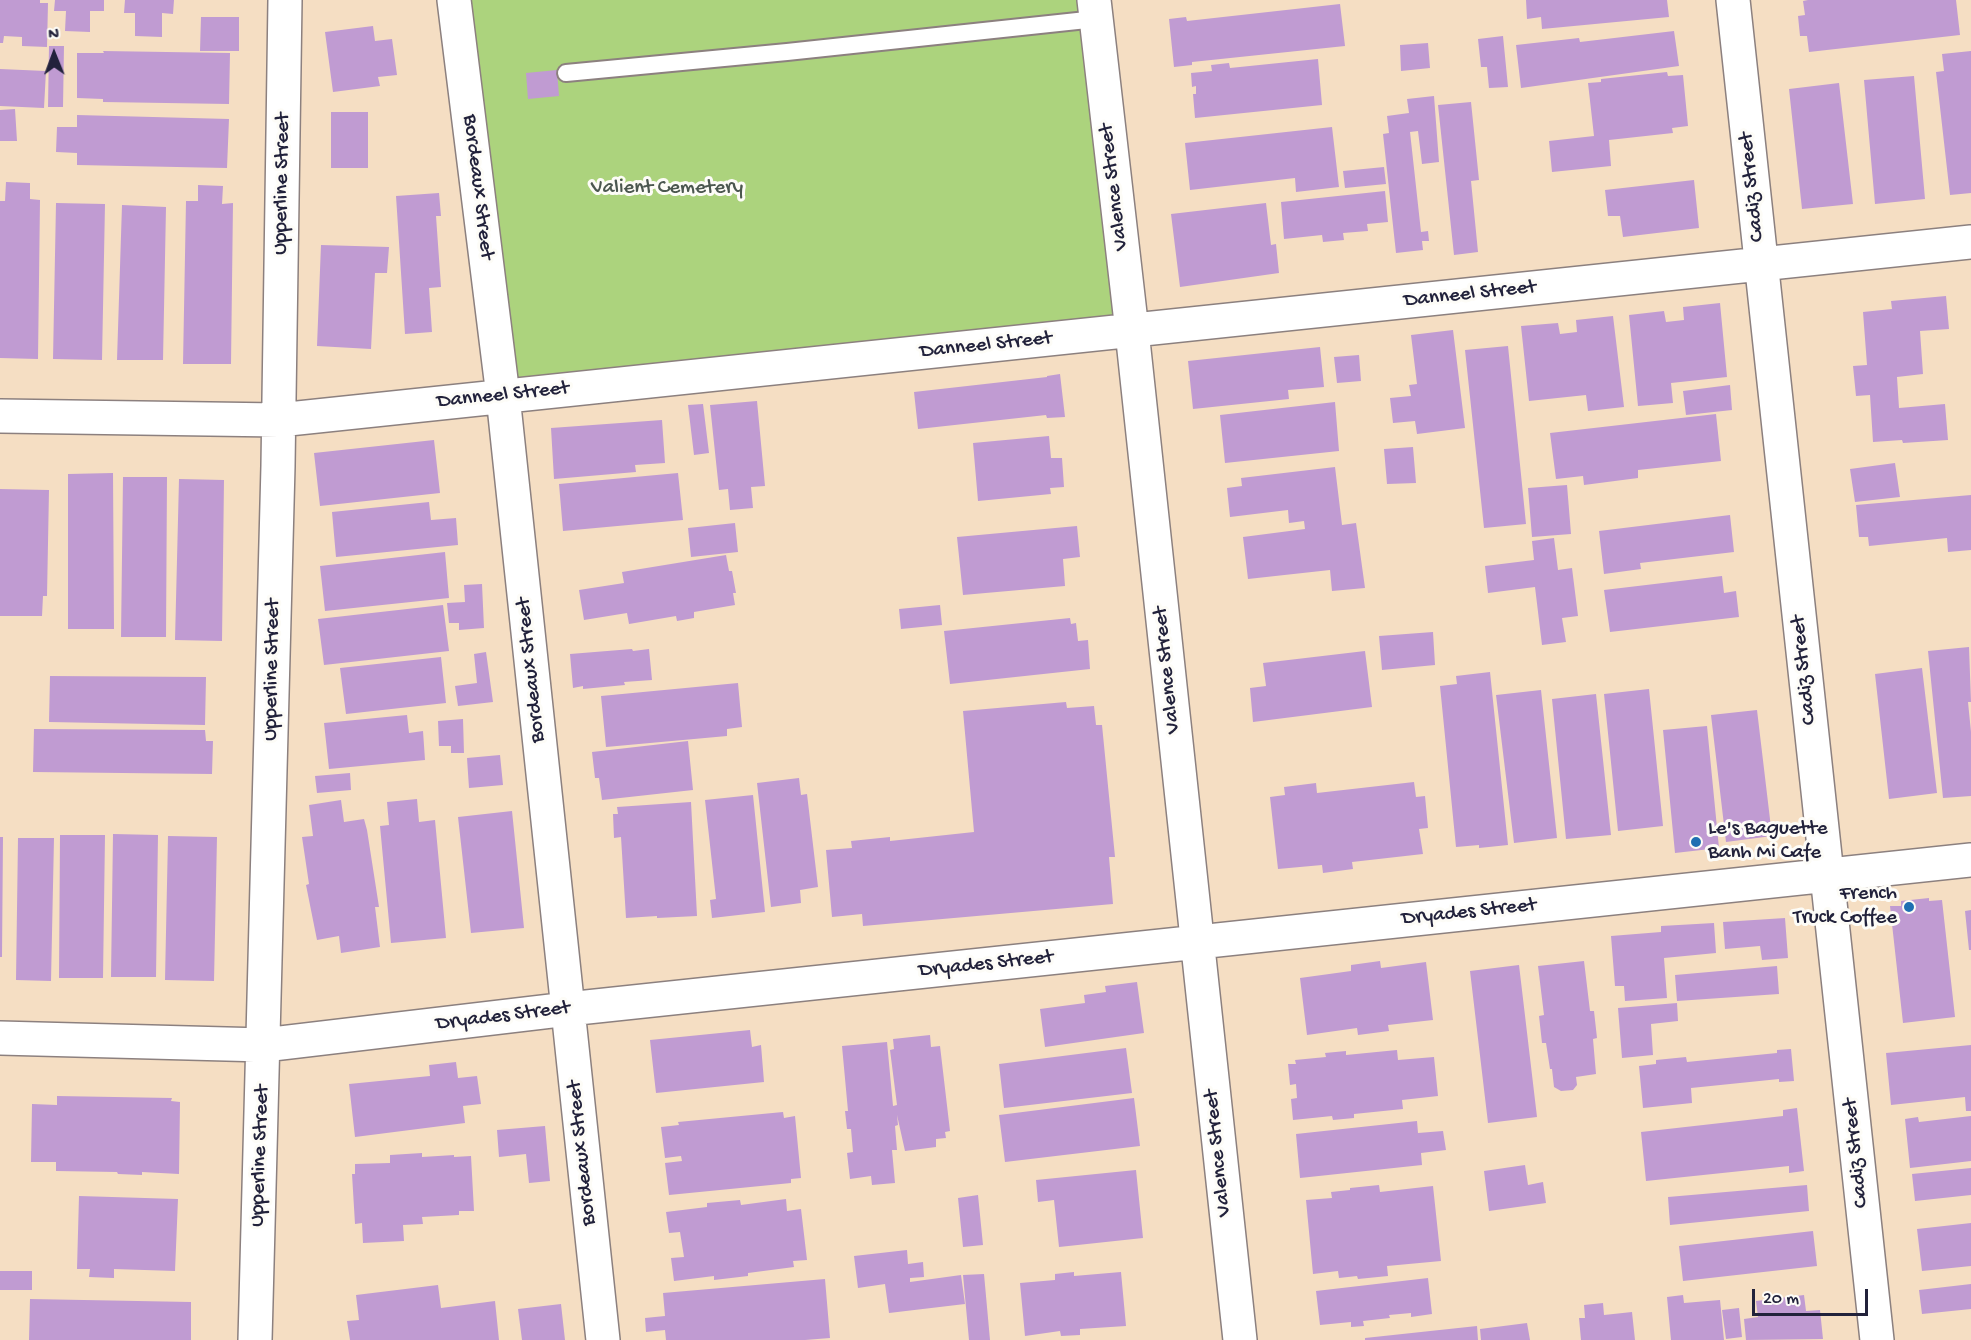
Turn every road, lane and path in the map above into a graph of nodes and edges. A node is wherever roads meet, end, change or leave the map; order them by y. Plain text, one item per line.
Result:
1 (285, 0) edge
2 (454, 0) edge
3 (1733, 0) edge
4 (1095, 10) edge
5 (566, 72) dead end
6 (1971, 242) edge
7 (1761, 264) junction
8 (1132, 331) junction
9 (503, 396) junction
10 (0, 416) edge
11 (279, 420) junction
12 (1971, 860) edge
13 (1827, 875) junction
14 (1197, 942) junction
15 (568, 1009) junction
16 (0, 1038) edge
17 (264, 1045) junction
18 (255, 1340) edge
19 (603, 1340) edge
20 (1240, 1340) edge
21 (1877, 1340) edge

1 - 11 street, Upperline Street
2 - 9 street, Bordeaux Street
3 - 7 street, Cadiz Street
4 - 5 lane
4 - 8 street, Valence Street
6 - 7 street, Danneel Street
7 - 8 street, Danneel Street
7 - 13 street, Cadiz Street
8 - 9 street, Danneel Street
8 - 14 street, Valence Street
9 - 11 street, Danneel Street
9 - 15 street, Bordeaux Street
10 - 11 street, Danneel Street
11 - 17 street, Upperline Street
12 - 13 street, Dryades Street
13 - 14 street, Dryades Street
13 - 21 street, Cadiz Street
14 - 15 street, Dryades Street
14 - 20 street, Valence Street
15 - 17 street, Dryades Street
15 - 19 street, Bordeaux Street
16 - 17 street, Dryades Street
17 - 18 street, Upperline Street

